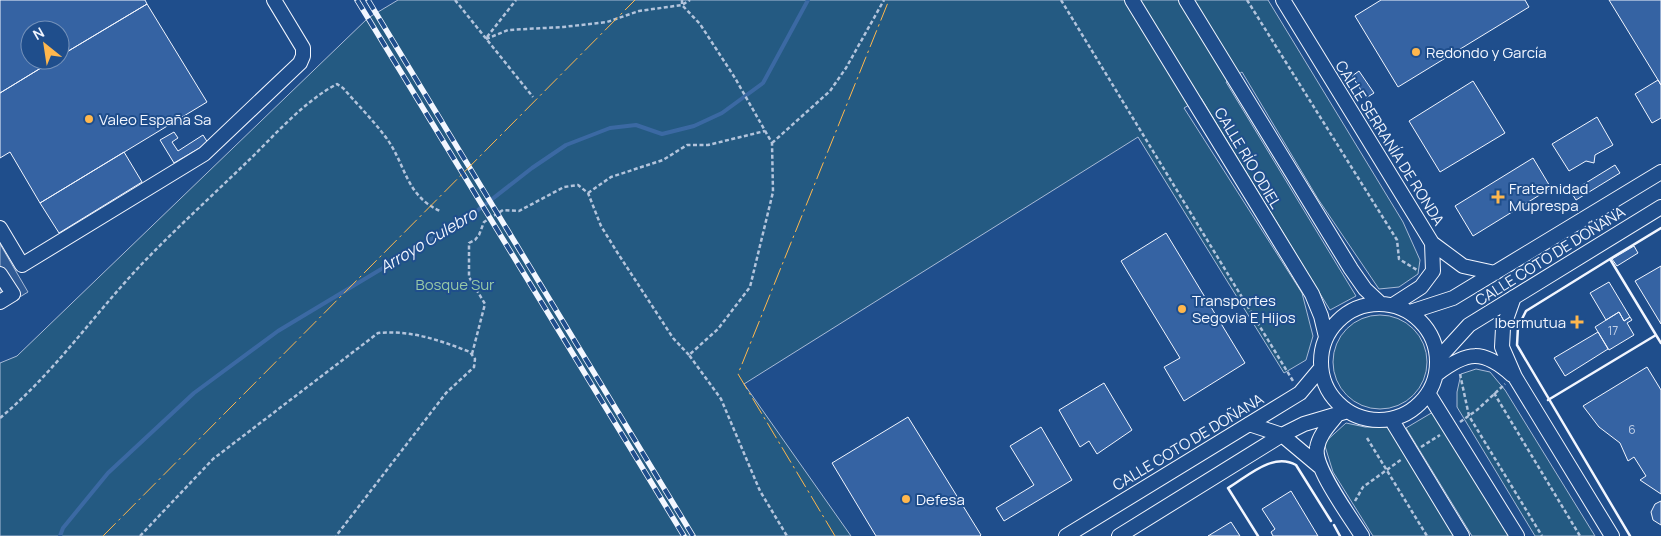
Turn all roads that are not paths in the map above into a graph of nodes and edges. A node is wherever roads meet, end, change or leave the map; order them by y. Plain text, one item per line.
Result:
1 (274, 0) edge
2 (1132, 0) edge
3 (1186, 0) edge
4 (1283, 0) edge
5 (1661, 172) edge
6 (1661, 207) edge
7 (0, 228) edge
8 (1432, 243) junction
9 (1495, 273) junction
10 (0, 274) edge
11 (1514, 297) junction
12 (0, 302) edge
13 (1387, 304) junction
14 (1410, 312) junction
15 (1326, 337) junction
16 (1438, 359) junction
17 (1321, 368) junction
18 (1436, 374) junction
19 (1510, 380) junction
20 (1428, 393) junction
21 (1343, 413) junction
22 (1391, 419) junction
23 (1249, 424) junction
24 (1282, 435) junction
25 (1319, 466) junction
26 (1066, 536) edge
27 (1119, 536) edge
28 (1362, 536) edge
29 (1462, 536) edge
30 (1517, 536) edge
31 (1612, 536) edge

1 - 7 street
2 - 15 street, CALLE RÍO ODIEL
3 - 13 street, CALLE RÍO ODIEL
4 - 8 street, CALLE SERRANÍA DE RONDA
5 - 9 street, CALLE COTO DE DOÑANA
6 - 11 street, CALLE COTO DE DOÑANA
8 - 9 street, CALLE SERRANÍA DE RONDA
8 - 13 street
9 - 14 street, CALLE COTO DE DOÑANA
10 - 12 street
11 - 16 street, CALLE COTO DE DOÑANA
11 - 19 street
13 - 14 street
13 - 15 street
14 - 16 street
15 - 17 street
16 - 18 street
17 - 21 street
17 - 23 street, CALLE COTO DE DOÑANA
18 - 19 street
18 - 20 street
19 - 31 street
20 - 22 street
20 - 30 street
21 - 22 street
21 - 24 street
21 - 25 street
22 - 29 street
23 - 24 street
23 - 26 street, CALLE COTO DE DOÑANA
24 - 25 street
24 - 27 street
25 - 28 street

